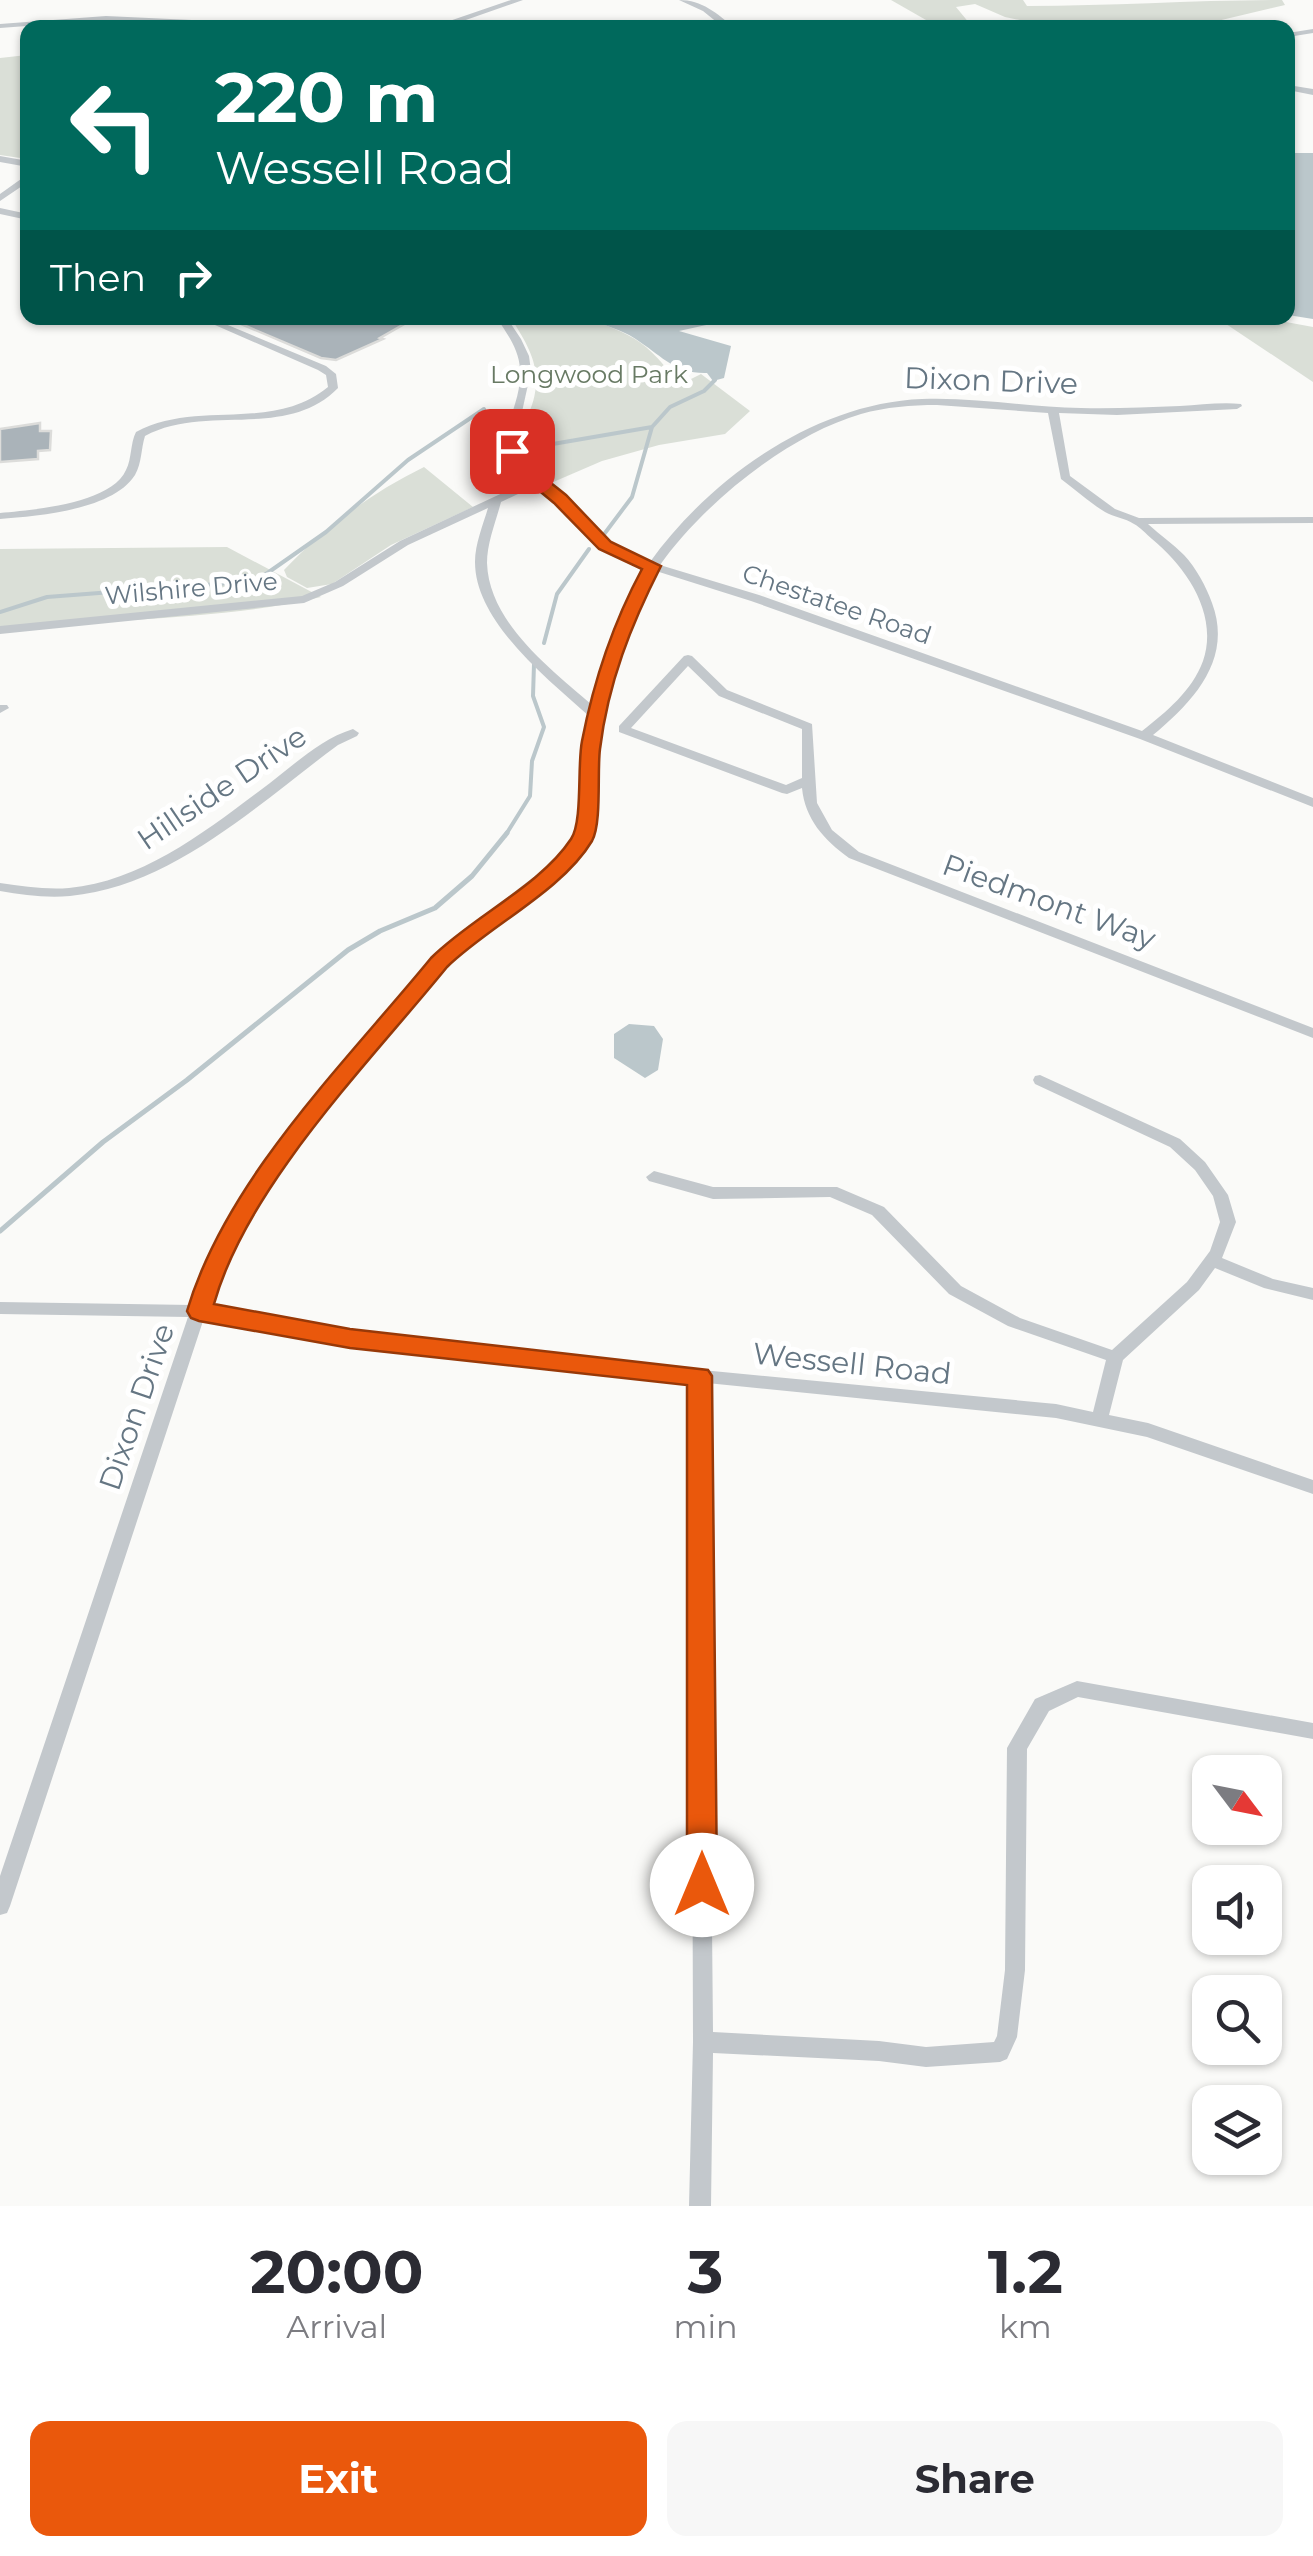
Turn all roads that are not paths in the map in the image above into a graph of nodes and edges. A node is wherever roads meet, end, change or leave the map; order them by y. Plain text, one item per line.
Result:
1 (519, 0) edge
2 (682, 0) edge
3 (91, 20) edge
4 (160, 20) edge
5 (458, 20) edge
6 (720, 20) edge
7 (20, 182) edge
8 (0, 198) edge
9 (220, 325) edge
10 (507, 325) edge
11 (1236, 406) dead end
12 (1053, 409) junction
13 (158, 410) dead end
14 (170, 420) junction
15 (537, 481) junction
16 (496, 500) junction
17 (0, 516) edge
18 (1313, 520) edge
19 (1138, 521) junction
20 (652, 566) junction
21 (0, 630) edge
22 (597, 717) junction
23 (353, 733) dead end
24 (1144, 736) junction
25 (808, 780) junction
26 (1313, 803) edge
27 (0, 887) edge
28 (1313, 1033) edge
29 (1040, 1080) dead end
30 (654, 1177) dead end
31 (1212, 1260) junction
32 (1313, 1294) edge
33 (0, 1308) edge
34 (199, 1311) junction
35 (1116, 1357) junction
36 (700, 1376) junction
37 (1100, 1418) junction
38 (1313, 1487) edge
39 (1313, 1731) edge
40 (0, 1906) edge
41 (703, 2042) junction
42 (700, 2206) edge

1 - 5 street
2 - 6 street
3 - 4 street
7 - 8 street
9 - 14 street
10 - 15 street, Chestatee Road
11 - 12 street, Dixon Drive
12 - 19 street
12 - 20 street, Dixon Drive
13 - 14 street
14 - 17 street
15 - 16 street, Wilshire Drive
15 - 20 street, Chestatee Road
16 - 21 street, Wilshire Drive
16 - 22 street
18 - 19 street
19 - 24 street
20 - 22 street, Dixon Drive
20 - 24 street, Chestatee Road
22 - 34 street, Dixon Drive
23 - 27 street, Hillside Drive
24 - 26 street, Chestatee Road
25 - 25 street, Piedmont Way
25 - 28 street, Piedmont Way
29 - 31 street
30 - 35 street
31 - 32 street
31 - 35 street
33 - 34 street, Wessell Road
34 - 36 street, Wessell Road
34 - 40 street, Dixon Drive
35 - 37 street
36 - 37 street, Wessell Road
36 - 41 street
37 - 38 street, Wessell Road
39 - 41 street
41 - 42 street

